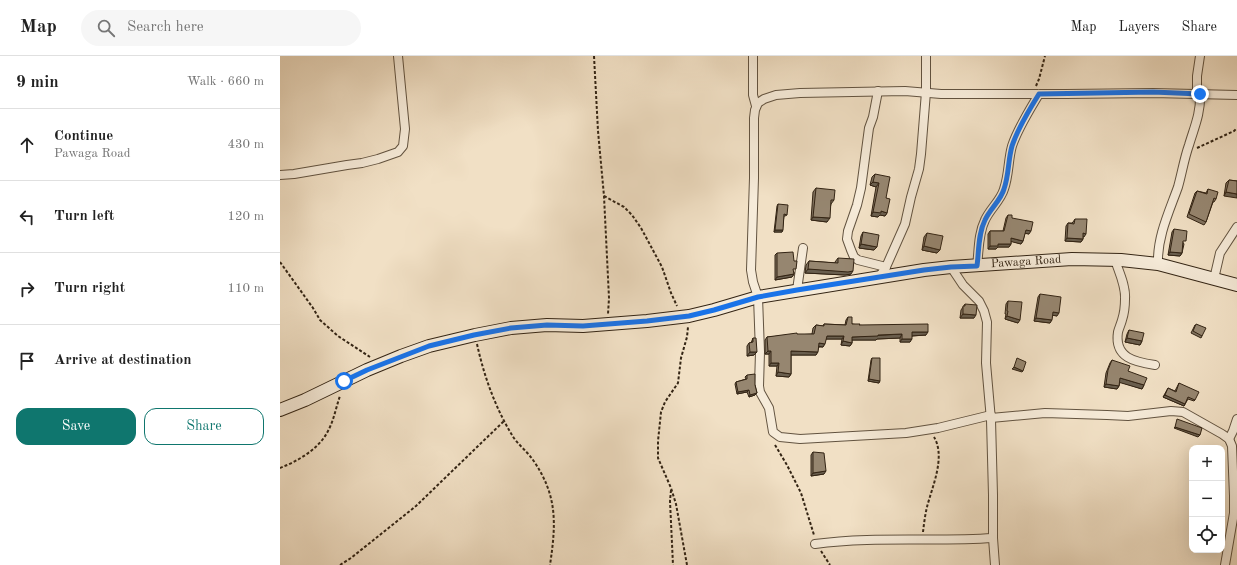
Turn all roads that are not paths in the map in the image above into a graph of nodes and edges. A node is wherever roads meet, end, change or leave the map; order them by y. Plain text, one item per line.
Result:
1 (398, 56) edge
2 (753, 56) edge
3 (926, 56) edge
4 (1200, 56) edge
5 (878, 91) junction
6 (926, 92) junction
7 (1035, 94) junction
8 (1199, 94) junction
9 (1237, 95) edge
10 (756, 106) junction
11 (280, 175) edge
12 (1237, 227) edge
13 (803, 248) dead end
14 (1116, 260) junction
15 (1158, 264) junction
16 (977, 266) junction
17 (886, 267) junction
18 (951, 267) junction
19 (879, 277) junction
20 (1214, 279) junction
21 (1237, 285) edge
22 (797, 290) junction
23 (758, 297) junction
24 (1155, 365) dead end
25 (280, 410) edge
26 (991, 416) junction
27 (1237, 419) edge
28 (1229, 439) junction
29 (993, 538) junction
30 (815, 544) road end
31 (996, 565) edge
32 (1225, 565) edge

1 - 11 street
2 - 10 street
3 - 6 street
4 - 8 street
5 - 6 street
5 - 10 street
5 - 17 street
6 - 7 street
6 - 17 street
7 - 8 street
7 - 16 street
8 - 9 street
8 - 15 street
10 - 23 street
12 - 20 street
13 - 22 street
14 - 15 main road, Pawaga Road
14 - 16 main road, Pawaga Road
14 - 24 street
15 - 20 main road, Pawaga Road
16 - 18 main road, Pawaga Road
17 - 19 street
18 - 19 main road, Pawaga Road
18 - 26 street
19 - 22 main road, Pawaga Road
20 - 21 main road, Pawaga Road
22 - 23 main road, Pawaga Road
23 - 25 main road, Pawaga Road
23 - 26 street
26 - 28 street
26 - 29 street
27 - 28 street
28 - 32 street
29 - 30 street
29 - 31 street

